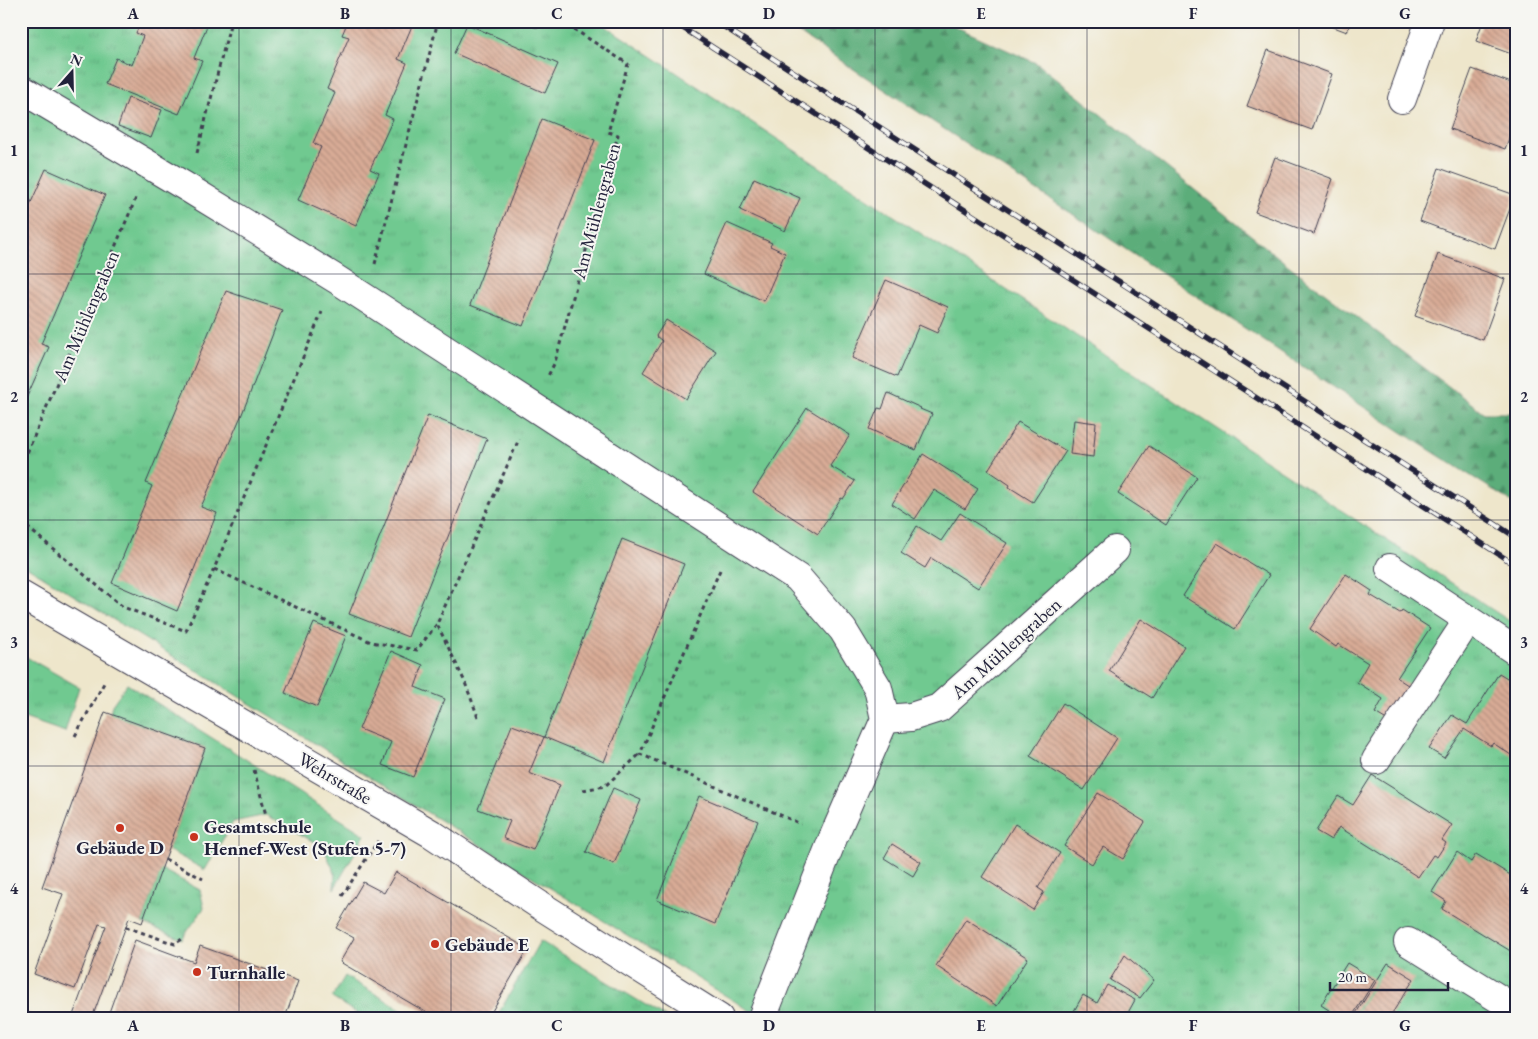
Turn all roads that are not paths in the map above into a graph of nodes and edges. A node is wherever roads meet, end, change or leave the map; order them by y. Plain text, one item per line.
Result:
1 (1430, 21) edge
2 (21, 89) edge
3 (1402, 99) dead end
4 (1115, 550) dead end
5 (1390, 568) dead end
6 (21, 595) edge
7 (1468, 620) junction
8 (1517, 652) edge
9 (885, 719) junction
10 (1376, 760) dead end
11 (1408, 942) dead end
12 (1517, 1010) edge
13 (719, 1018) edge
14 (762, 1018) edge

1 - 3 street
2 - 9 street
4 - 9 street, Am Mühlengraben
5 - 7 street
6 - 13 street, Wehrstraße
7 - 8 street
7 - 10 street
9 - 14 street
11 - 12 street

